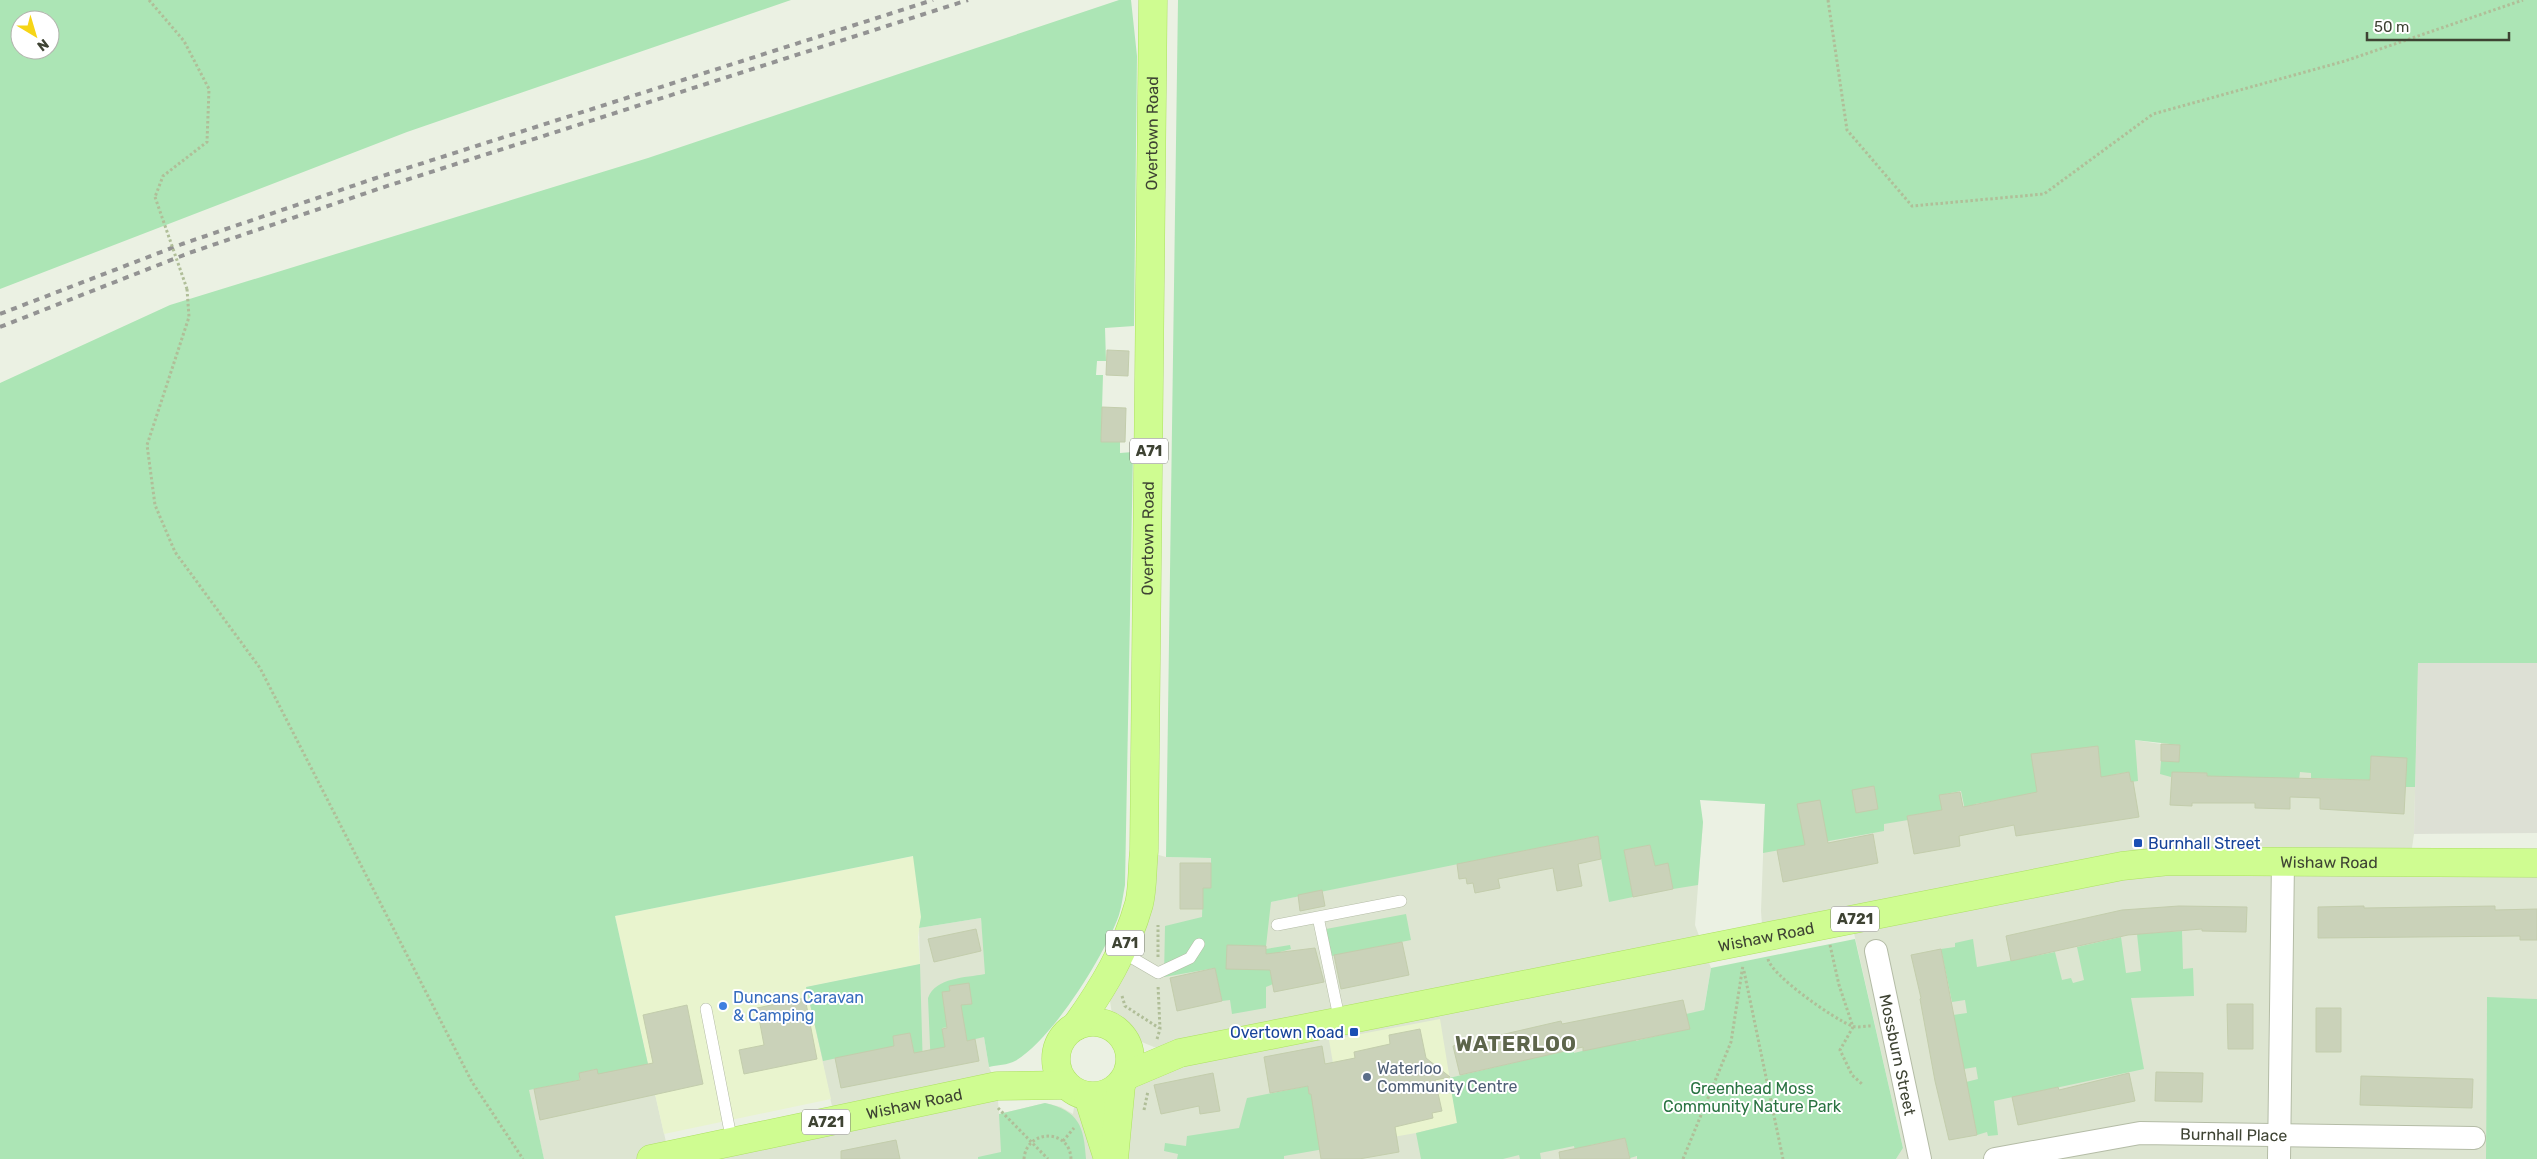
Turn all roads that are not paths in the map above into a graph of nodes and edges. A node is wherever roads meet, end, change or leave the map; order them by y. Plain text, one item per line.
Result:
1 (1152, 0) edge
2 (2283, 861) junction
3 (2537, 863) edge
4 (1401, 901) dead end
5 (1318, 917) junction
6 (1277, 926) dead end
7 (1199, 944) dead end
8 (1876, 951) dead end
9 (1122, 952) junction
10 (1114, 988) junction
11 (706, 1009) dead end
12 (1340, 1022) junction
13 (1076, 1026) junction
14 (1118, 1031) junction
15 (1056, 1052) junction
16 (1143, 1060) junction
17 (989, 1088) junction
18 (1077, 1091) junction
19 (2280, 1136) junction
20 (2474, 1138) dead end
21 (732, 1143) junction
22 (651, 1159) edge
23 (1108, 1159) edge
24 (1114, 1159) edge
25 (1920, 1159) edge
26 (1995, 1159) edge
27 (2279, 1159) edge

1 - 9 main road, Overtown Road / A71
2 - 3 main road, Wishaw Road / A721
2 - 12 main road, Wishaw Road / A721
2 - 19 street
4 - 5 lane
5 - 6 lane
5 - 12 lane
7 - 9 lane
8 - 25 street, Mossburn Street
9 - 10 main road, Overtown Road / A71
10 - 13 main road, Overtown Road / A71
10 - 14 main road
11 - 21 lane
12 - 16 main road, Wishaw Road / A721
13 - 14 main road
13 - 15 main road, Overtown Road
14 - 16 main road
14 - 16 main road
15 - 17 main road, Wishaw Road / A721
15 - 18 main road
16 - 18 main road, Wishaw Road
16 - 24 main road
17 - 18 main road, Wishaw Road / A721
17 - 21 main road, Wishaw Road / A721
18 - 23 main road
19 - 20 street, Burnhall Place
19 - 26 street, Burnhall Place
19 - 27 street
21 - 22 main road, Wishaw Road / A721

